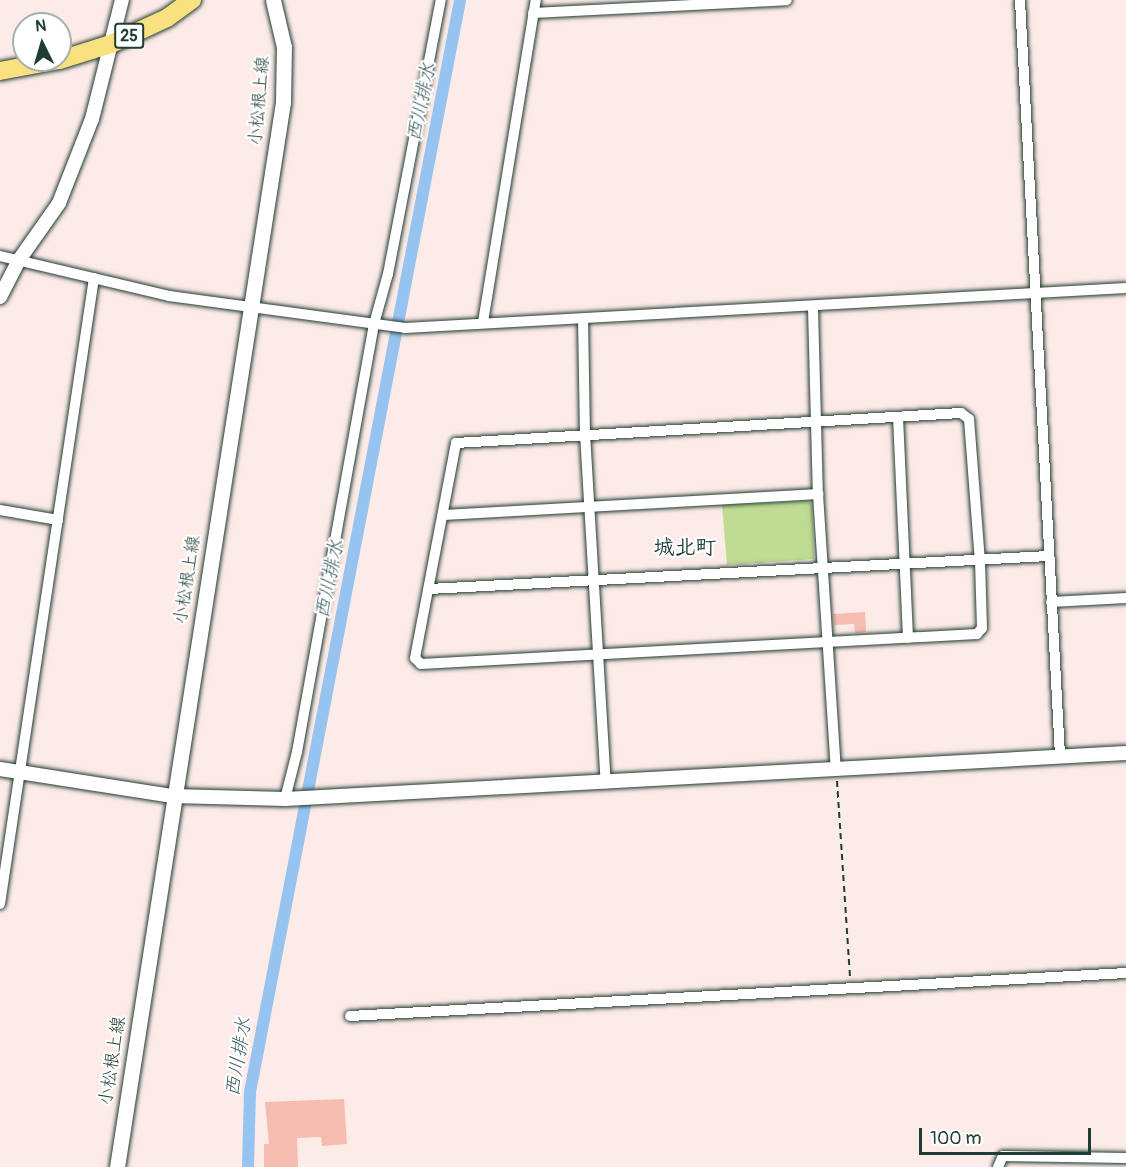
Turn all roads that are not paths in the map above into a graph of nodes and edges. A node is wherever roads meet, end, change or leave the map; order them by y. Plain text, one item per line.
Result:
1 (122, 0) edge
2 (192, 0) edge
3 (273, 0) edge
4 (441, 0) edge
5 (536, 0) edge
6 (787, 0) edge
7 (1020, 0) edge
8 (533, 13) junction
9 (111, 44) junction
10 (72, 56) edge
11 (0, 256) edge
12 (19, 260) junction
13 (94, 278) junction
14 (1126, 288) edge
15 (1039, 293) junction
16 (0, 297) edge
17 (813, 308) junction
18 (250, 309) junction
19 (583, 319) junction
20 (483, 322) junction
21 (379, 324) junction
22 (898, 417) junction
23 (816, 420) junction
24 (585, 434) junction
25 (818, 494) junction
26 (590, 508) junction
27 (0, 510) edge
28 (444, 515) junction
29 (58, 520) junction
30 (1049, 556) junction
31 (980, 561) junction
32 (903, 565) junction
33 (823, 568) junction
34 (596, 579) junction
35 (429, 589) junction
36 (1126, 598) edge
37 (1051, 602) junction
38 (908, 638) junction
39 (826, 641) junction
40 (599, 656) junction
41 (1126, 753) edge
42 (1060, 756) junction
43 (0, 769) edge
44 (836, 769) junction
45 (20, 772) junction
46 (606, 783) junction
47 (173, 796) junction
48 (291, 798) junction
49 (0, 904) edge
50 (1126, 973) edge
51 (350, 1016) dead end
52 (1126, 1158) edge
53 (117, 1167) edge
54 (998, 1167) edge

1 - 9 street
2 - 9 main road, 25
3 - 18 main road, 小松根上線
4 - 21 street
5 - 8 street
6 - 8 street
7 - 15 street
8 - 20 street
9 - 10 main road, 25
9 - 12 street
11 - 12 street
12 - 13 street
12 - 16 street
13 - 18 street
13 - 29 street
14 - 15 street
15 - 17 street
15 - 30 street
17 - 19 street
17 - 23 street
18 - 21 street
18 - 47 main road, 小松根上線
19 - 20 street
19 - 24 street
20 - 21 street
21 - 48 street
22 - 23 street
22 - 31 street
22 - 32 street
23 - 24 street
23 - 25 street
24 - 26 street
24 - 28 street
25 - 26 street
25 - 33 street
26 - 28 street
26 - 34 street
27 - 29 street
28 - 35 street
29 - 45 street
30 - 31 street
30 - 37 street
31 - 32 street
31 - 38 street
32 - 33 street
32 - 38 street
33 - 34 street
33 - 39 street
34 - 35 street
34 - 40 street
35 - 40 street
36 - 37 street
37 - 42 street
38 - 39 street
39 - 40 street
39 - 44 street
40 - 46 street
41 - 42 street
42 - 44 street
43 - 45 street
44 - 46 street
45 - 47 street
45 - 49 street
46 - 48 street
47 - 48 street
47 - 53 main road, 小松根上線
50 - 51 street
52 - 54 street

